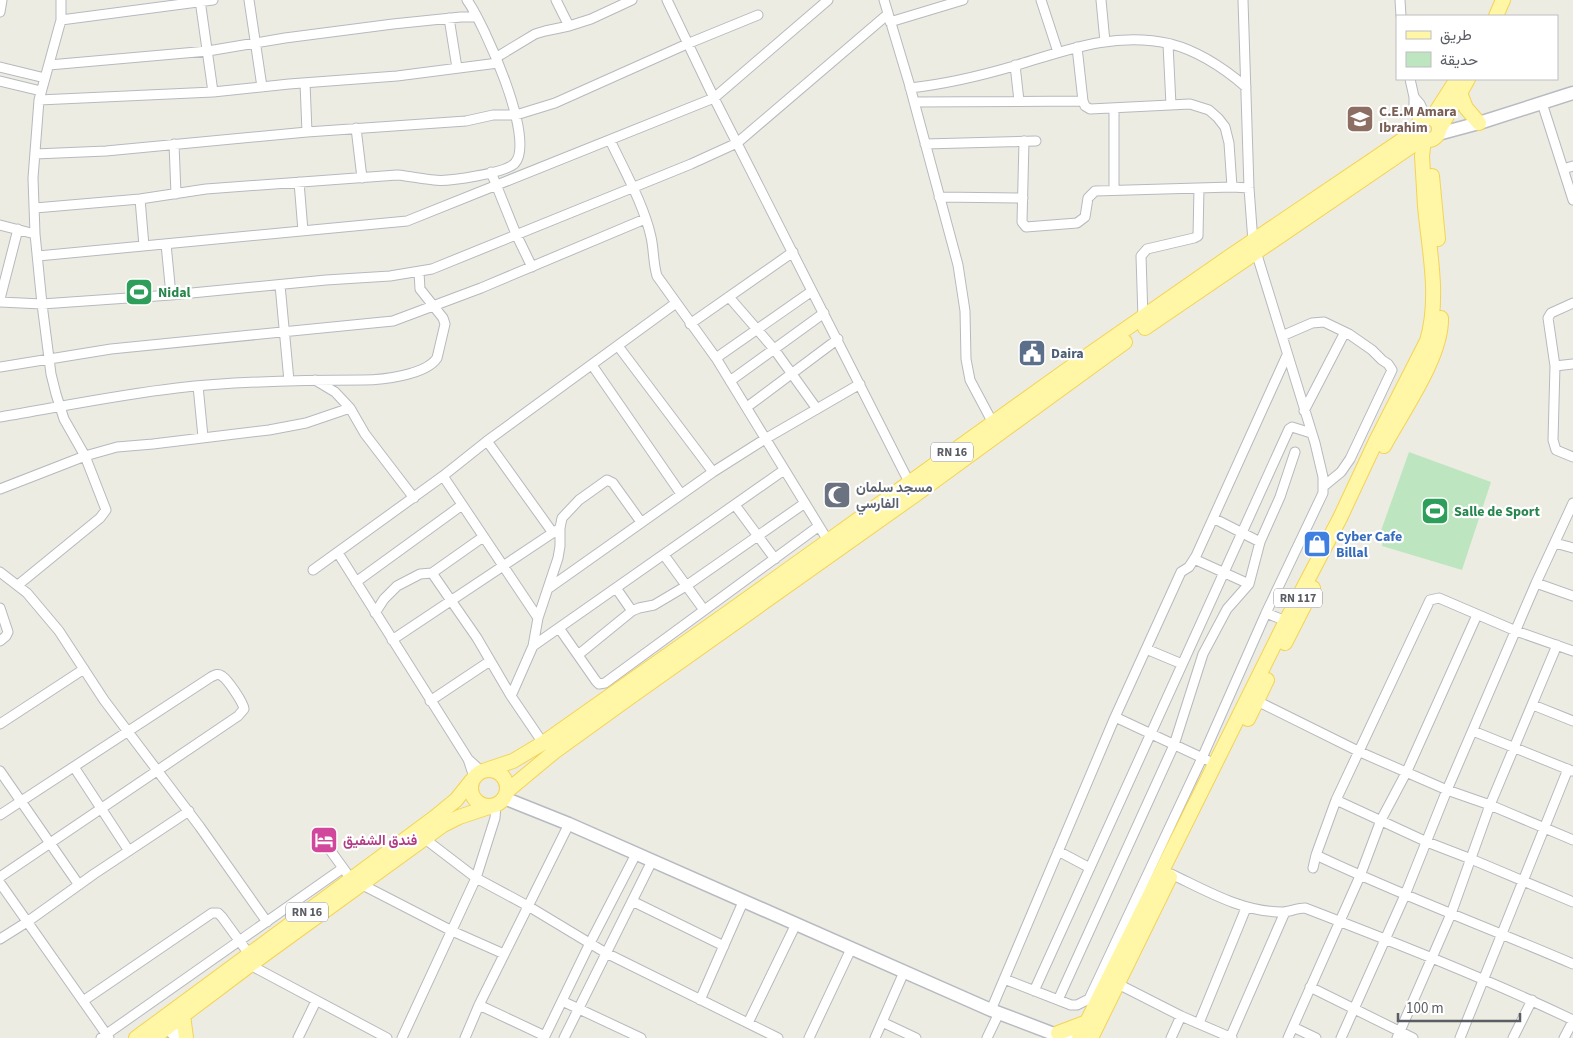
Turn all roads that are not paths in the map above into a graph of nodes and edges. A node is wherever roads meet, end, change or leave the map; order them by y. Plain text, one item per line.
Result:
1 (2, 0) edge
2 (61, 0) edge
3 (213, 0) edge
4 (249, 0) edge
5 (556, 0) edge
6 (632, 0) edge
7 (667, 0) edge
8 (828, 0) edge
9 (884, 0) edge
10 (963, 0) edge
11 (1041, 0) edge
12 (1101, 0) edge
13 (1244, 0) edge
14 (1400, 0) edge
15 (1494, 0) edge
16 (1504, 0) edge
17 (200, 1) edge
18 (471, 1) edge
19 (0, 12) edge
20 (758, 15) dead end
21 (1401, 15) edge
22 (1488, 15) edge
23 (1496, 15) edge
24 (477, 17) junction
25 (449, 18) junction
26 (889, 18) junction
27 (61, 20) junction
28 (569, 26) junction
29 (1105, 42) junction
30 (255, 43) junction
31 (687, 44) junction
32 (1168, 44) junction
33 (1077, 47) junction
34 (208, 51) junction
35 (1058, 52) junction
36 (498, 60) junction
37 (49, 65) junction
38 (1015, 65) junction
39 (0, 68) edge
40 (456, 68) junction
41 (30, 74) junction
42 (45, 78) junction
43 (1410, 80) edge
44 (0, 81) edge
45 (305, 83) junction
46 (1459, 86) edge
47 (27, 87) junction
48 (262, 87) junction
49 (1246, 87) junction
50 (910, 88) junction
51 (213, 92) junction
52 (1573, 93) edge
53 (40, 96) junction
54 (714, 98) junction
55 (1083, 101) junction
56 (914, 102) junction
57 (1019, 102) junction
58 (1542, 104) junction
59 (1171, 105) junction
60 (1114, 108) junction
61 (516, 115) junction
62 (1479, 123) junction
63 (356, 128) junction
64 (1428, 130) junction
65 (307, 132) junction
66 (610, 140) junction
67 (1024, 141) junction
68 (1036, 141) dead end
69 (737, 143) junction
70 (174, 144) junction
71 (925, 144) junction
72 (35, 154) junction
73 (1573, 166) edge
74 (1563, 170) junction
75 (491, 172) junction
76 (362, 178) junction
77 (300, 182) junction
78 (496, 185) junction
79 (1232, 187) junction
80 (632, 188) junction
81 (1199, 188) junction
82 (1250, 188) junction
83 (1114, 190) junction
84 (176, 194) junction
85 (939, 197) junction
86 (1023, 198) junction
87 (140, 199) junction
88 (1573, 200) edge
89 (35, 208) junction
90 (645, 219) junction
91 (0, 225) edge
92 (18, 229) junction
93 (303, 231) junction
94 (35, 234) junction
95 (516, 234) junction
96 (166, 244) junction
97 (1434, 245) junction
98 (144, 246) junction
99 (1255, 247) junction
100 (793, 252) junction
101 (38, 256) junction
102 (532, 267) junction
103 (419, 272) junction
104 (280, 285) junction
105 (2, 287) edge
106 (812, 290) junction
107 (171, 295) junction
108 (729, 297) junction
109 (0, 300) edge
110 (1573, 303) edge
111 (42, 304) junction
112 (676, 304) junction
113 (434, 306) junction
114 (824, 313) junction
115 (1143, 318) junction
116 (690, 324) junction
117 (285, 330) junction
118 (756, 330) junction
119 (1345, 332) junction
120 (1282, 336) junction
121 (838, 340) junction
122 (618, 346) junction
123 (774, 349) junction
124 (1287, 355) junction
125 (50, 358) junction
126 (716, 358) junction
127 (1573, 364) edge
128 (592, 365) junction
129 (1555, 366) junction
130 (0, 367) edge
131 (792, 373) junction
132 (315, 380) junction
133 (288, 381) junction
134 (730, 381) junction
135 (860, 384) junction
136 (198, 386) junction
137 (60, 407) junction
138 (747, 407) junction
139 (350, 408) junction
140 (817, 409) junction
141 (1304, 411) junction
142 (0, 417) edge
143 (996, 428) junction
144 (1311, 433) junction
145 (203, 437) junction
146 (765, 439) junction
147 (487, 441) junction
148 (1295, 452) dead end
149 (84, 456) junction
150 (1573, 458) edge
151 (784, 470) junction
152 (713, 472) junction
153 (443, 476) junction
154 (909, 482) junction
155 (1324, 486) junction
156 (0, 489) edge
157 (681, 494) junction
158 (414, 498) junction
159 (805, 503) junction
160 (1573, 503) edge
161 (462, 505) junction
162 (735, 505) junction
163 (1213, 518) junction
164 (641, 522) junction
165 (819, 526) junction
166 (556, 531) junction
167 (1242, 533) junction
168 (758, 536) junction
169 (483, 537) junction
170 (1260, 542) junction
171 (1555, 542) junction
172 (831, 546) junction
173 (1573, 548) edge
174 (338, 553) junction
175 (664, 555) junction
176 (775, 559) junction
177 (1194, 559) junction
178 (503, 567) junction
179 (313, 570) dead end
180 (0, 572) edge
181 (1225, 572) junction
182 (432, 573) junction
183 (356, 582) junction
184 (1536, 583) junction
185 (1250, 584) junction
186 (18, 585) junction
187 (686, 586) junction
188 (549, 588) junction
189 (616, 588) junction
190 (1573, 596) edge
191 (452, 602) junction
192 (0, 608) edge
193 (704, 610) junction
194 (632, 611) junction
195 (375, 613) junction
196 (1266, 613) junction
197 (1477, 615) junction
198 (538, 618) junction
199 (1286, 620) junction
200 (559, 628) junction
201 (1516, 631) junction
202 (392, 640) junction
203 (0, 641) edge
204 (1557, 645) junction
205 (533, 646) junction
206 (654, 647) junction
207 (1146, 649) junction
208 (1573, 651) edge
209 (578, 655) junction
210 (663, 659) junction
211 (490, 661) junction
212 (1182, 664) junction
213 (84, 669) junction
214 (511, 696) junction
215 (430, 701) junction
216 (1257, 701) junction
217 (1533, 706) junction
218 (1114, 717) junction
219 (1573, 721) edge
220 (0, 724) edge
221 (128, 731) junction
222 (1472, 731) junction
223 (1150, 734) junction
224 (543, 743) junction
225 (1174, 745) junction
226 (1515, 747) junction
227 (1360, 752) junction
228 (1208, 761) junction
229 (74, 767) junction
230 (158, 770) junction
231 (1571, 770) edge
232 (0, 771) edge
233 (1407, 771) junction
234 (478, 775) junction
235 (1447, 790) junction
236 (499, 800) junction
237 (1336, 800) junction
238 (22, 802) junction
239 (1490, 805) junction
240 (102, 809) junction
241 (189, 811) junction
242 (0, 815) edge
243 (1381, 820) junction
244 (569, 824) junction
245 (1545, 828) junction
246 (425, 839) junction
247 (1573, 840) edge
248 (1427, 842) junction
249 (325, 843) dead end
250 (50, 844) junction
251 (129, 850) junction
252 (1058, 851) junction
253 (636, 854) junction
254 (1316, 855) junction
255 (1472, 859) junction
256 (652, 861) junction
257 (343, 868) junction
258 (1090, 868) junction
259 (1313, 868) dead end
260 (1171, 874) junction
261 (1360, 876) junction
262 (0, 877) edge
263 (476, 878) junction
264 (1522, 880) junction
265 (356, 882) junction
266 (0, 883) edge
267 (79, 885) junction
268 (1405, 895) junction
269 (632, 900) junction
270 (743, 902) junction
271 (1573, 902) edge
272 (528, 906) junction
273 (1246, 908) junction
274 (1285, 912) junction
275 (1451, 914) junction
276 (1340, 921) junction
277 (27, 922) junction
278 (266, 922) junction
279 (796, 924) junction
280 (452, 931) junction
281 (1501, 933) junction
282 (1385, 938) junction
283 (0, 939) edge
284 (240, 941) junction
285 (590, 943) junction
286 (724, 946) junction
287 (850, 949) junction
288 (606, 953) junction
289 (504, 954) junction
290 (1432, 958) junction
291 (249, 959) junction
292 (1573, 964) edge
293 (904, 972) junction
294 (1004, 979) junction
295 (1484, 979) junction
296 (1118, 984) junction
297 (1310, 987) junction
298 (1034, 991) junction
299 (316, 1000) junction
300 (562, 1000) junction
301 (700, 1000) junction
302 (1058, 1000) junction
303 (1532, 1000) junction
304 (83, 1001) junction
305 (1093, 1001) junction
306 (479, 1005) junction
307 (578, 1008) junction
308 (1355, 1009) junction
309 (995, 1011) junction
310 (183, 1015) junction
311 (1181, 1016) junction
312 (1573, 1021) edge
313 (882, 1022) junction
314 (1087, 1022) junction
315 (1198, 1023) junction
316 (748, 1024) junction
317 (1292, 1027) junction
318 (164, 1030) edge
319 (1056, 1035) edge
320 (1399, 1035) edge
321 (105, 1037) edge
322 (544, 1037) edge
323 (136, 1038) edge
324 (186, 1038) edge
325 (298, 1038) edge
326 (387, 1038) edge
327 (402, 1038) edge
328 (465, 1038) edge
329 (564, 1038) edge
330 (641, 1038) edge
331 (778, 1038) edge
332 (808, 1038) edge
333 (875, 1038) edge
334 (916, 1038) edge
335 (987, 1038) edge
336 (1073, 1038) edge
337 (1079, 1038) edge
338 (1091, 1038) edge
339 (1170, 1038) edge
340 (1231, 1038) edge
341 (1288, 1038) edge
342 (1316, 1038) edge
343 (1341, 1038) edge
344 (1413, 1038) edge
345 (1460, 1038) edge
346 (1513, 1038) edge
347 (1564, 1038) edge

1 - 19 street
2 - 27 street
3 - 17 street
4 - 30 street
5 - 28 street
6 - 28 street
7 - 31 street
8 - 54 street
9 - 26 street
10 - 26 street
11 - 35 street
12 - 29 street
13 - 49 street
14 - 21 street
15 - 22 main road
16 - 23 main road
17 - 27 street
17 - 34 street
18 - 24 street
20 - 31 street
24 - 25 street
24 - 36 street
25 - 30 street
25 - 40 street
26 - 50 street
26 - 69 street
27 - 37 street
28 - 36 street
29 - 32 street
29 - 33 street
30 - 34 street
30 - 48 street
31 - 54 street
31 - 61 street
32 - 49 street
32 - 59 street
33 - 35 street
33 - 55 street
34 - 37 street
34 - 51 street
35 - 38 street
36 - 40 street
36 - 61 street
37 - 42 street
38 - 50 street
38 - 57 street
39 - 41 street
40 - 45 street
41 - 42 street
41 - 47 street
42 - 53 street
43 - 64 street
44 - 47 street
45 - 48 street
45 - 65 street
46 - 62 main road
46 - 64 main road, RN 16
47 - 53 street
48 - 51 street
49 - 82 street
50 - 56 street
51 - 53 street
52 - 58 street
53 - 72 street
54 - 66 street
54 - 69 street
55 - 57 street
55 - 60 street
56 - 57 street
56 - 71 street
58 - 62 street
58 - 74 street
59 - 60 street
59 - 79 street
60 - 83 street
61 - 63 street
61 - 75 street
62 - 64 street
63 - 65 street
63 - 76 street
64 - 97 main road, RN 117
64 - 99 main road, RN 16
65 - 70 street
66 - 78 street
66 - 80 street
67 - 68 street
67 - 71 street
67 - 86 street
69 - 80 street
69 - 100 street
70 - 72 street
70 - 84 street
71 - 85 street
72 - 89 street
73 - 74 street
74 - 88 street
75 - 76 street
75 - 78 street
76 - 77 street
77 - 84 street
77 - 93 street
78 - 93 street
78 - 95 street
79 - 81 street
79 - 82 street
80 - 90 street
80 - 95 street
81 - 83 street
81 - 115 street
82 - 99 street
83 - 86 street
84 - 87 street
85 - 86 street
85 - 143 street
87 - 89 street
87 - 98 street
89 - 94 street
90 - 102 street
90 - 112 street
91 - 92 street
92 - 94 street
92 - 105 street
93 - 96 street
94 - 101 street
95 - 102 street
95 - 103 street
96 - 98 street
96 - 107 street
97 - 199 main road, RN 117
97 - 216 main road, RN 117
98 - 101 street
99 - 115 main road, RN 16
99 - 120 street
99 - 143 main road, RN 16
100 - 106 street
100 - 108 street
101 - 111 street
102 - 113 street
103 - 104 street
103 - 113 street
104 - 107 street
104 - 117 street
105 - 109 street
106 - 114 street
106 - 118 street
107 - 111 street
108 - 116 street
108 - 118 street
109 - 111 street
110 - 129 street
111 - 125 street
112 - 116 street
112 - 122 street
113 - 117 street
113 - 132 street
114 - 121 street
114 - 123 street
115 - 143 main road, RN 16
116 - 126 street
117 - 125 street
117 - 133 street
118 - 123 street
118 - 126 street
119 - 120 street
119 - 141 street
119 - 155 street
120 - 124 street
121 - 131 street
121 - 135 street
122 - 128 street
122 - 152 street
123 - 131 street
123 - 134 street
124 - 141 street
124 - 163 street
125 - 130 street
125 - 137 street
126 - 134 street
127 - 129 street
128 - 147 street
128 - 157 street
129 - 150 street
131 - 138 street
131 - 140 street
132 - 133 street
132 - 139 street
133 - 136 street
134 - 138 street
135 - 140 street
135 - 154 street
136 - 137 street
136 - 145 street
137 - 142 street
137 - 149 street
138 - 146 street
139 - 145 street
139 - 158 street
140 - 146 street
141 - 144 street
143 - 154 main road, RN 16
143 - 172 main road, RN 16
144 - 155 street
144 - 167 street
145 - 149 street
146 - 151 street
146 - 152 street
147 - 153 street
147 - 166 street
148 - 170 street
149 - 156 street
149 - 186 street
151 - 159 street
151 - 162 street
152 - 157 street
153 - 158 street
153 - 161 street
154 - 172 main road, RN 16
155 - 196 street
157 - 164 street
158 - 174 street
159 - 165 street
159 - 168 street
160 - 171 street
161 - 169 street
161 - 183 street
162 - 168 street
162 - 175 street
163 - 167 street
163 - 177 street
164 - 166 street
164 - 188 street
165 - 172 street
165 - 176 street
166 - 178 street
166 - 188 street
167 - 170 street
167 - 181 street
168 - 176 street
168 - 187 street
169 - 178 street
169 - 182 street
170 - 185 street
171 - 173 street
171 - 184 street
172 - 210 main road, RN 16
172 - 236 main road, RN 16
174 - 179 street
174 - 183 street
175 - 187 street
175 - 189 street
176 - 193 street
177 - 181 street
177 - 207 street
178 - 191 street
178 - 198 street
180 - 186 street
181 - 185 street
181 - 212 street
182 - 191 street
182 - 195 street
183 - 195 street
184 - 190 street
184 - 201 street
185 - 225 street
186 - 213 street
187 - 193 street
187 - 194 street
188 - 198 street
189 - 194 street
189 - 200 street
191 - 202 street
191 - 211 street
192 - 203 street
193 - 206 street
194 - 209 street
195 - 202 street
196 - 199 street
196 - 228 street
197 - 201 street
197 - 227 street
197 - 233 street
198 - 205 street
199 - 228 main road, RN 117
200 - 205 street
200 - 209 street
201 - 204 street
201 - 222 street
202 - 215 street
204 - 208 street
204 - 217 street
205 - 214 street
206 - 209 street
206 - 210 street
207 - 212 street
207 - 218 street
210 - 224 main road, RN 16
211 - 214 street
211 - 215 street
212 - 223 street
213 - 220 street
213 - 221 street
214 - 224 street
215 - 234 street
216 - 227 street
216 - 260 main road, RN 117
217 - 219 street
217 - 226 street
218 - 223 street
218 - 252 street
221 - 229 street
221 - 230 street
221 - 230 street
222 - 226 street
222 - 235 street
223 - 225 street
223 - 258 street
224 - 234 main road, RN 16
225 - 228 street
225 - 302 street
226 - 231 street
226 - 239 street
227 - 233 street
227 - 237 street
228 - 305 main road, RN 117
229 - 238 street
229 - 240 street
230 - 240 street
230 - 241 street
231 - 245 street
232 - 238 street
233 - 235 street
233 - 243 street
234 - 236 main road
234 - 236 main road
234 - 265 main road, RN 16
235 - 239 street
235 - 248 street
236 - 244 street
236 - 246 main road, RN 16
236 - 263 street
237 - 243 street
237 - 254 street
238 - 242 street
238 - 250 street
239 - 245 street
239 - 255 street
240 - 250 street
240 - 251 street
241 - 251 street
241 - 278 street
243 - 248 street
243 - 261 street
244 - 253 street
244 - 272 street
245 - 247 street
245 - 264 street
246 - 263 street
246 - 265 main road, RN 16
248 - 255 street
248 - 268 street
249 - 257 street
250 - 262 street
250 - 267 street
251 - 267 street
252 - 258 street
252 - 294 street
253 - 256 street
253 - 285 street
254 - 259 street
254 - 261 street
255 - 264 street
255 - 275 street
256 - 269 street
256 - 270 street
257 - 265 street
257 - 278 street
258 - 298 street
260 - 273 street
260 - 296 main road, RN 117
261 - 268 street
261 - 276 street
263 - 272 street
263 - 280 street
264 - 271 street
264 - 281 street
265 - 280 street
265 - 291 main road, RN 16
266 - 277 street
267 - 277 street
268 - 275 street
268 - 282 street
269 - 286 street
269 - 288 street
270 - 279 street
270 - 286 street
272 - 285 street
272 - 289 street
273 - 274 street
273 - 315 street
274 - 276 street
274 - 340 street
275 - 281 street
275 - 290 street
276 - 282 street
276 - 297 street
277 - 283 street
277 - 304 street
278 - 284 street
279 - 287 street
279 - 316 street
280 - 289 street
280 - 327 street
281 - 292 street
281 - 295 street
282 - 290 street
282 - 308 street
284 - 291 street
284 - 304 street
284 - 321 street
285 - 288 street
285 - 300 street
286 - 301 street
287 - 293 street
287 - 332 street
288 - 301 street
288 - 307 street
289 - 306 street
290 - 295 street
290 - 320 street
291 - 299 street
291 - 310 main road, RN 16
291 - 318 main road, RN 16
293 - 309 street
293 - 313 street
294 - 298 street
294 - 309 street
295 - 303 street
295 - 345 street
296 - 311 street
296 - 338 main road, RN 117
297 - 308 street
297 - 317 street
298 - 302 street
299 - 325 street
299 - 326 street
300 - 307 street
300 - 322 street
301 - 316 street
302 - 305 street
303 - 312 street
303 - 346 street
304 - 321 street
305 - 314 main road, RN 117
306 - 322 street
306 - 328 street
307 - 329 street
307 - 330 street
308 - 320 street
308 - 343 street
309 - 319 street
309 - 335 street
310 - 318 main road, RN 16
310 - 324 main road
311 - 315 street
311 - 339 street
312 - 347 street
313 - 333 street
313 - 334 street
314 - 319 main road
314 - 337 main road, RN 117
315 - 340 street
316 - 331 street
317 - 341 street
317 - 342 street
318 - 323 main road, RN 16
319 - 336 street
320 - 344 street

